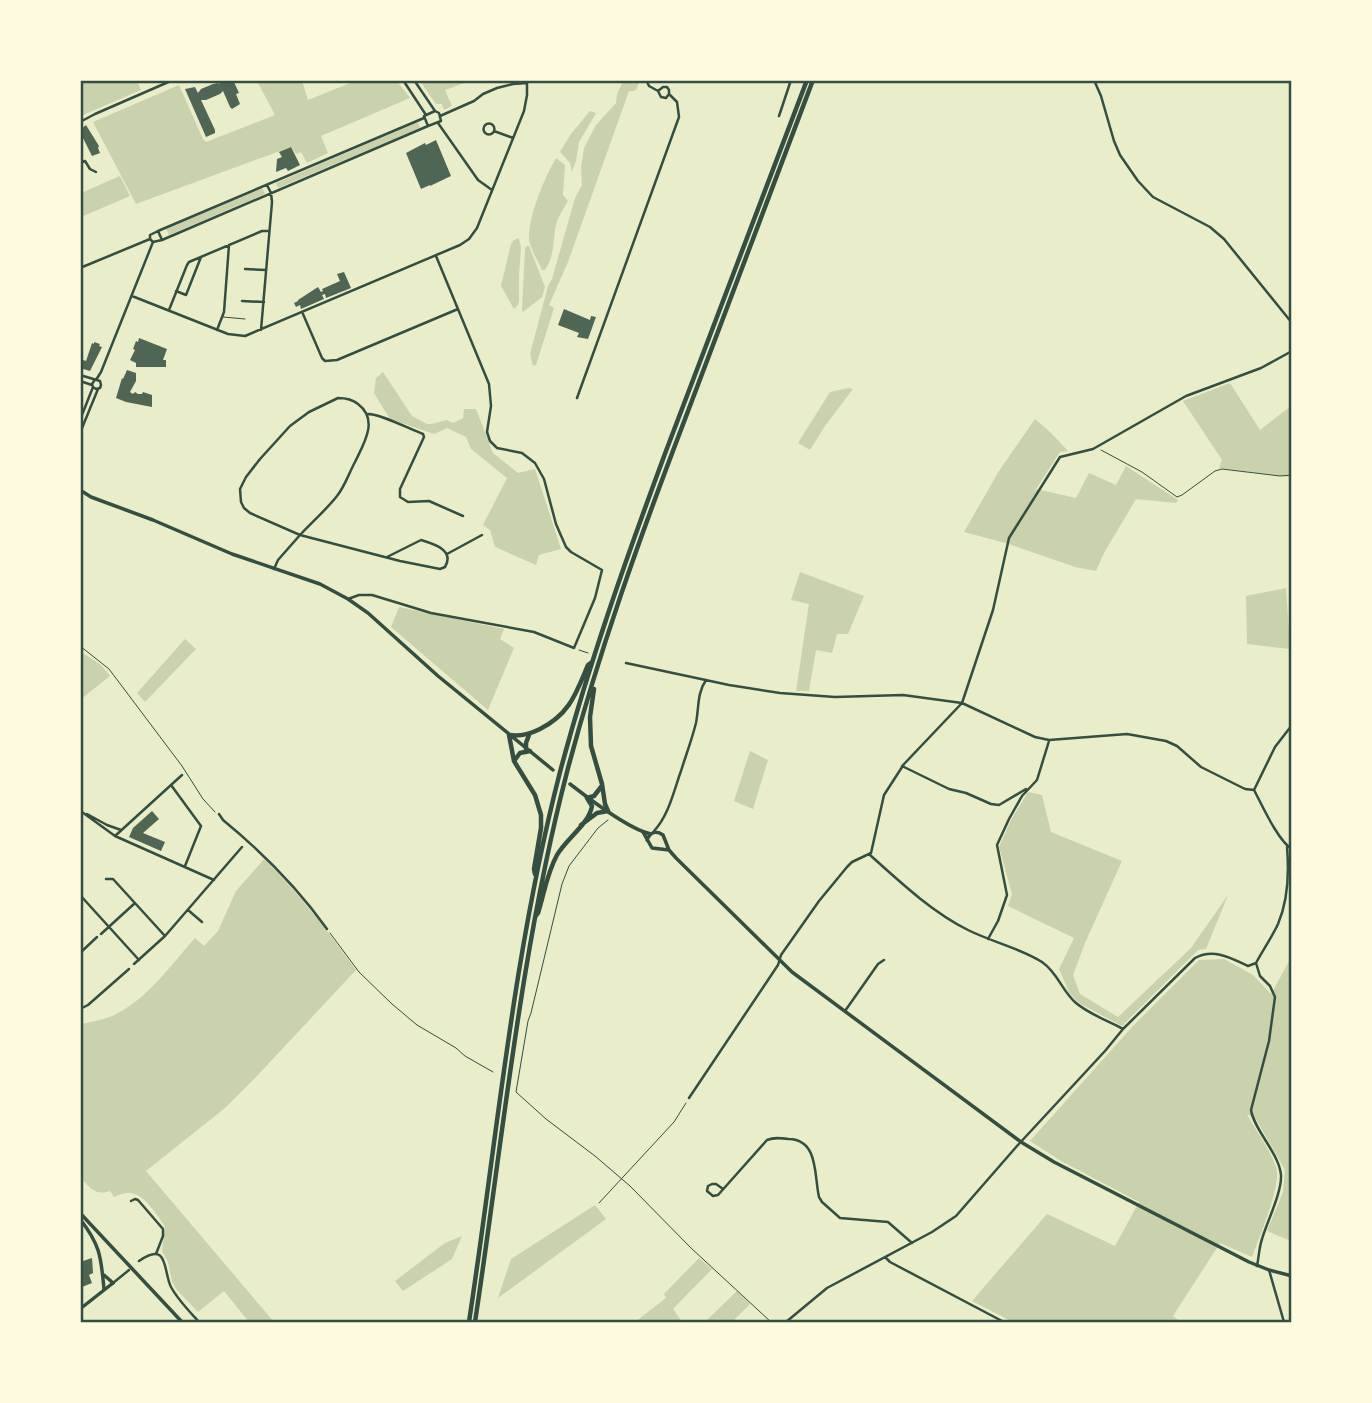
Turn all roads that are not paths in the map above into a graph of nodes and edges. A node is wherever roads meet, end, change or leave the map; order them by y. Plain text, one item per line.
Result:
1 (173, 80) edge
2 (403, 80) edge
3 (414, 80) edge
4 (646, 80) edge
5 (791, 80) edge
6 (807, 80) edge
7 (813, 80) edge
8 (1094, 80) edge
9 (527, 82) edge
10 (658, 91) junction
11 (669, 94) junction
12 (435, 111) junction
13 (425, 116) junction
14 (440, 116) junction
15 (779, 116) dead end
16 (80, 122) edge
17 (438, 123) junction
18 (428, 127) junction
19 (494, 131) dead end
20 (513, 138) junction
21 (80, 163) edge
22 (96, 172) dead end
23 (267, 185) junction
24 (492, 190) junction
25 (271, 194) junction
26 (270, 230) junction
27 (158, 231) junction
28 (151, 240) junction
29 (162, 240) junction
30 (229, 245) junction
31 (436, 256) junction
32 (201, 257) junction
33 (80, 268) edge
34 (245, 269) dead end
35 (266, 270) junction
36 (176, 290) junction
37 (132, 296) junction
38 (242, 301) dead end
39 (264, 302) junction
40 (458, 309) junction
41 (169, 310) junction
42 (302, 313) junction
43 (222, 317) junction
44 (245, 318) dead end
45 (1292, 323) edge
46 (217, 330) junction
47 (261, 330) junction
48 (1292, 351) edge
49 (102, 372) junction
50 (80, 375) edge
51 (80, 381) edge
52 (95, 381) junction
53 (101, 383) junction
54 (94, 387) junction
55 (577, 398) dead end
56 (367, 414) junction
57 (80, 419) edge
58 (80, 433) edge
59 (80, 490) edge
60 (80, 496) edge
61 (91, 497) junction
62 (463, 516) dead end
63 (300, 535) junction
64 (482, 535) dead end
65 (447, 554) junction
66 (387, 557) junction
67 (274, 569) junction
68 (348, 599) junction
69 (593, 661) junction
70 (600, 661) junction
71 (626, 663) dead end
72 (706, 680) junction
73 (962, 703) junction
74 (1292, 724) edge
75 (529, 734) junction
76 (509, 735) junction
77 (1049, 740) junction
78 (528, 750) junction
79 (514, 761) junction
80 (902, 766) junction
81 (553, 770) dead end
82 (182, 775) dead end
83 (570, 784) dead end
84 (602, 784) junction
85 (171, 785) junction
86 (1029, 788) junction
87 (1254, 790) junction
88 (587, 797) junction
89 (608, 811) junction
90 (81, 812) edge
91 (219, 814) road end
92 (581, 825) junction
93 (660, 825) junction
94 (121, 830) junction
95 (643, 832) junction
96 (660, 832) junction
97 (652, 833) junction
98 (115, 836) junction
99 (648, 840) junction
100 (665, 841) junction
101 (1287, 846) junction
102 (242, 847) dead end
103 (659, 849) junction
104 (1292, 849) edge
105 (669, 850) junction
106 (869, 854) junction
107 (184, 867) junction
108 (536, 875) junction
109 (106, 879) dead end
110 (214, 880) junction
111 (1292, 884) edge
112 (1286, 887) junction
113 (80, 895) edge
114 (135, 904) junction
115 (188, 910) junction
116 (534, 918) junction
117 (202, 922) dead end
118 (109, 927) junction
119 (327, 929) road end
120 (165, 936) junction
121 (988, 939) junction
122 (80, 953) edge
123 (139, 960) junction
124 (779, 960) junction
125 (884, 960) dead end
126 (1256, 963) junction
127 (134, 964) dead end
128 (129, 969) dead end
129 (80, 1009) edge
130 (845, 1011) junction
131 (1123, 1029) junction
132 (689, 1098) road end
133 (1021, 1142) junction
134 (723, 1189) junction
135 (131, 1201) dead end
136 (80, 1213) edge
137 (80, 1219) edge
138 (912, 1243) junction
139 (156, 1254) junction
140 (886, 1258) junction
141 (139, 1261) dead end
142 (1257, 1266) junction
143 (129, 1270) dead end
144 (1269, 1270) junction
145 (103, 1273) junction
146 (1292, 1276) edge
147 (113, 1283) junction
148 (104, 1289) junction
149 (80, 1310) edge
150 (1002, 1321) edge
151 (182, 1322) edge
152 (199, 1322) edge
153 (469, 1322) edge
154 (475, 1322) edge
155 (786, 1322) edge
156 (1284, 1322) edge

1 - 16 street
2 - 13 street
3 - 12 street
4 - 10 street
5 - 15 street
6 - 69 highway
7 - 70 highway
8 - 45 street
9 - 14 street
9 - 20 street
10 - 11 street
10 - 11 street
11 - 55 street
12 - 13 street
12 - 14 street
13 - 18 street
13 - 23 street
14 - 17 street
17 - 18 street
17 - 24 street
18 - 25 street
19 - 20 street
20 - 24 street
21 - 22 street
23 - 25 street
23 - 27 street
24 - 31 street
25 - 26 street
25 - 29 street
26 - 30 street
26 - 35 street
27 - 28 street
27 - 29 street
28 - 29 street
28 - 33 street
28 - 37 street
30 - 32 street
30 - 43 street
31 - 40 street
31 - 42 street
32 - 36 street
32 - 36 street
34 - 35 street
35 - 39 street
36 - 41 street
37 - 41 street
37 - 49 street
38 - 39 street
39 - 47 street
40 - 42 street
40 - 68 street
41 - 46 street
42 - 47 street
43 - 44 lane
43 - 46 street
46 - 47 street
48 - 73 street
49 - 52 street
49 - 53 street
50 - 52 street
51 - 54 street
52 - 53 street
52 - 54 street
53 - 54 street
54 - 57 street
54 - 58 street
56 - 62 street
56 - 63 street
56 - 63 street
59 - 61 street
60 - 61 street
61 - 67 street
63 - 66 street
63 - 67 street
64 - 65 street
65 - 66 street
65 - 66 street
67 - 68 street
68 - 76 street
69 - 75 highway
69 - 108 highway
70 - 84 highway
70 - 116 highway
71 - 72 street
72 - 73 street
72 - 93 street
73 - 77 street
73 - 80 street
74 - 87 street
75 - 76 highway
75 - 78 highway
76 - 78 street
76 - 79 highway
77 - 86 street
77 - 87 street
78 - 79 highway
78 - 81 street
79 - 108 highway
80 - 86 street
80 - 106 street
82 - 85 street
83 - 88 street
84 - 88 highway
84 - 89 highway
85 - 94 street
85 - 107 street
86 - 121 street
87 - 101 street
88 - 89 street
88 - 92 highway
89 - 92 highway
89 - 95 street
90 - 94 street
90 - 98 street
91 - 119 street
92 - 116 highway
93 - 96 street
93 - 97 street
94 - 98 street
95 - 97 street
95 - 99 street
96 - 97 street
96 - 100 street
97 - 99 street
98 - 107 street
99 - 103 street
100 - 103 street
100 - 105 street
101 - 104 street
101 - 112 street
102 - 110 street
103 - 105 street
105 - 124 street
106 - 121 street
106 - 124 street
107 - 110 street
108 - 153 highway
109 - 114 street
110 - 115 street
111 - 112 street
112 - 126 street
113 - 118 street
114 - 118 street
114 - 120 street
115 - 117 street
115 - 120 street
116 - 154 highway
118 - 122 street
118 - 123 street
120 - 123 street
121 - 131 street
123 - 127 street
124 - 130 street
124 - 132 street
125 - 130 street
126 - 131 street
126 - 142 street
128 - 129 street
130 - 133 street
131 - 133 street
133 - 138 street
133 - 142 street
134 - 134 street
134 - 138 street
135 - 139 street
136 - 151 street
137 - 145 street
138 - 140 street
139 - 141 street
139 - 152 street
140 - 150 street
140 - 155 street
142 - 144 street
143 - 147 street
144 - 146 street
144 - 156 street
145 - 147 street
145 - 148 street
147 - 148 street
148 - 149 street

